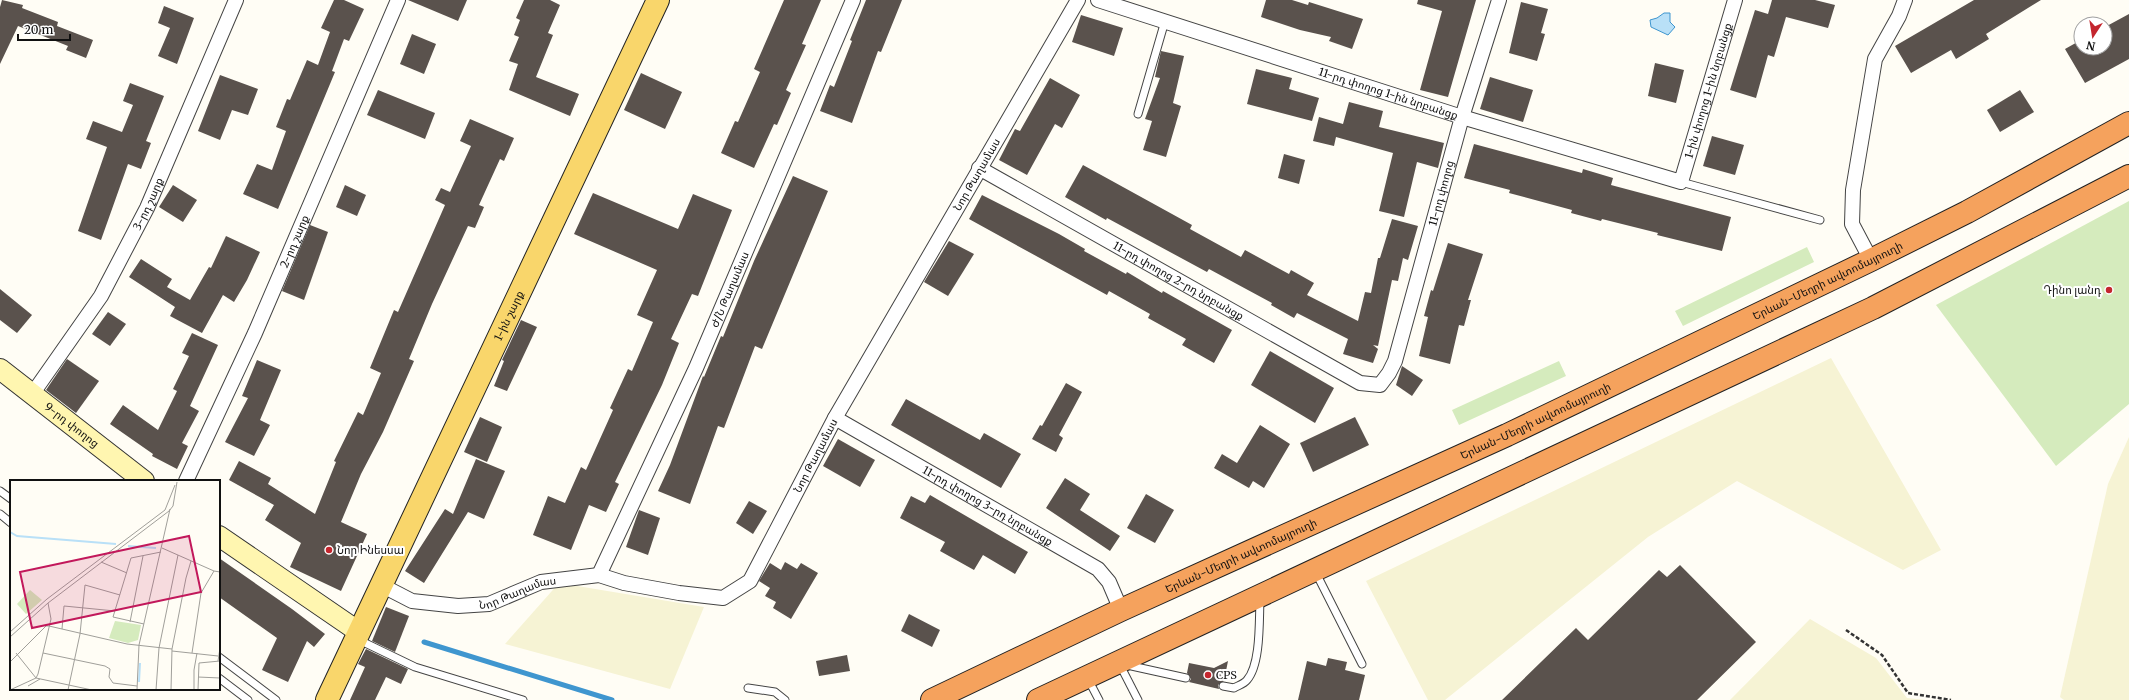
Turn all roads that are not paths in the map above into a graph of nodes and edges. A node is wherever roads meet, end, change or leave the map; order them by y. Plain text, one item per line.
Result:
1 (236, 0) edge
2 (398, 0) edge
3 (658, 0) edge
4 (854, 0) edge
5 (1078, 0) edge
6 (1098, 0) edge
7 (1499, 0) edge
8 (1735, 0) edge
9 (1905, 0) edge
10 (1165, 21) junction
11 (1138, 114) dead end
12 (1462, 117) junction
13 (2129, 123) edge
14 (979, 168) junction
15 (2129, 176) edge
16 (1680, 182) junction
17 (1820, 220) dead end
18 (1871, 260) junction
19 (0, 369) edge
20 (1380, 385) joint
21 (33, 393) junction
22 (835, 418) junction
23 (143, 480) edge
24 (186, 480) edge
25 (0, 491) edge
26 (10, 498) edge
27 (0, 514) edge
28 (10, 522) edge
29 (220, 537) edge
30 (1315, 571) junction
31 (599, 575) junction
32 (381, 585) junction
33 (1260, 596) junction
34 (1121, 610) junction
35 (358, 635) junction
36 (220, 658) edge
37 (1119, 663) junction
38 (1362, 664) dead end
39 (1087, 677) junction
40 (1186, 678) dead end
41 (220, 679) edge
42 (1223, 686) dead end
43 (748, 688) dead end
44 (248, 700) edge
45 (276, 700) edge
46 (327, 700) edge
47 (523, 700) edge
48 (785, 700) edge
49 (932, 700) edge
50 (1038, 700) edge
51 (1099, 700) edge
52 (1138, 700) edge

1 - 21 street, 3-րդ շարք
2 - 24 street, 2-րդ շարք
3 - 32 main road, 1-ին շարք
4 - 31 street, Ժ/Ն Թաղամաս
5 - 14 street, Նոր Թաղամաս
6 - 10 street, 11-րդ փողոց 1-ին նրբանցք
7 - 12 street, 11-րդ փողոց
8 - 16 street, 1-ին փողոց 1-ին նրբանցք
9 - 18 street
10 - 11 lane
10 - 12 street, 11-րդ փողոց 1-ին նրբանցք
12 - 16 street, 11-րդ փողոց 1-ին նրբանցք
12 - 20 street, 11-րդ փողոց
13 - 18 highway, Երևան-Մեղրի ավտոմայրուղի
14 - 20 street, 11-րդ փողոց 2-րդ նրբանցք
14 - 22 street, Նոր Թաղամաս
15 - 30 highway
16 - 17 lane
18 - 34 highway, Երևան-Մեղրի ավտոմայրուղի
19 - 21 street, 9-րդ փողոց
21 - 23 street, 9-րդ փողոց
22 - 31 street, Նոր Թաղամաս
22 - 34 street, 11-րդ փողոց 3-րդ նրբանցք
25 - 26 lane
27 - 28 lane
29 - 35 street
30 - 33 highway
30 - 38 lane
31 - 32 street, Նոր Թաղամաս
32 - 35 main road, 1-ին շարք
33 - 37 highway
33 - 42 lane
34 - 49 highway, Երևան-Մեղրի ավտոմայրուղի
35 - 46 main road, 1-ին շարք
35 - 47 lane
36 - 45 lane
37 - 39 highway
37 - 40 lane
37 - 52 lane
39 - 50 highway
39 - 51 lane
41 - 44 lane
43 - 48 lane

